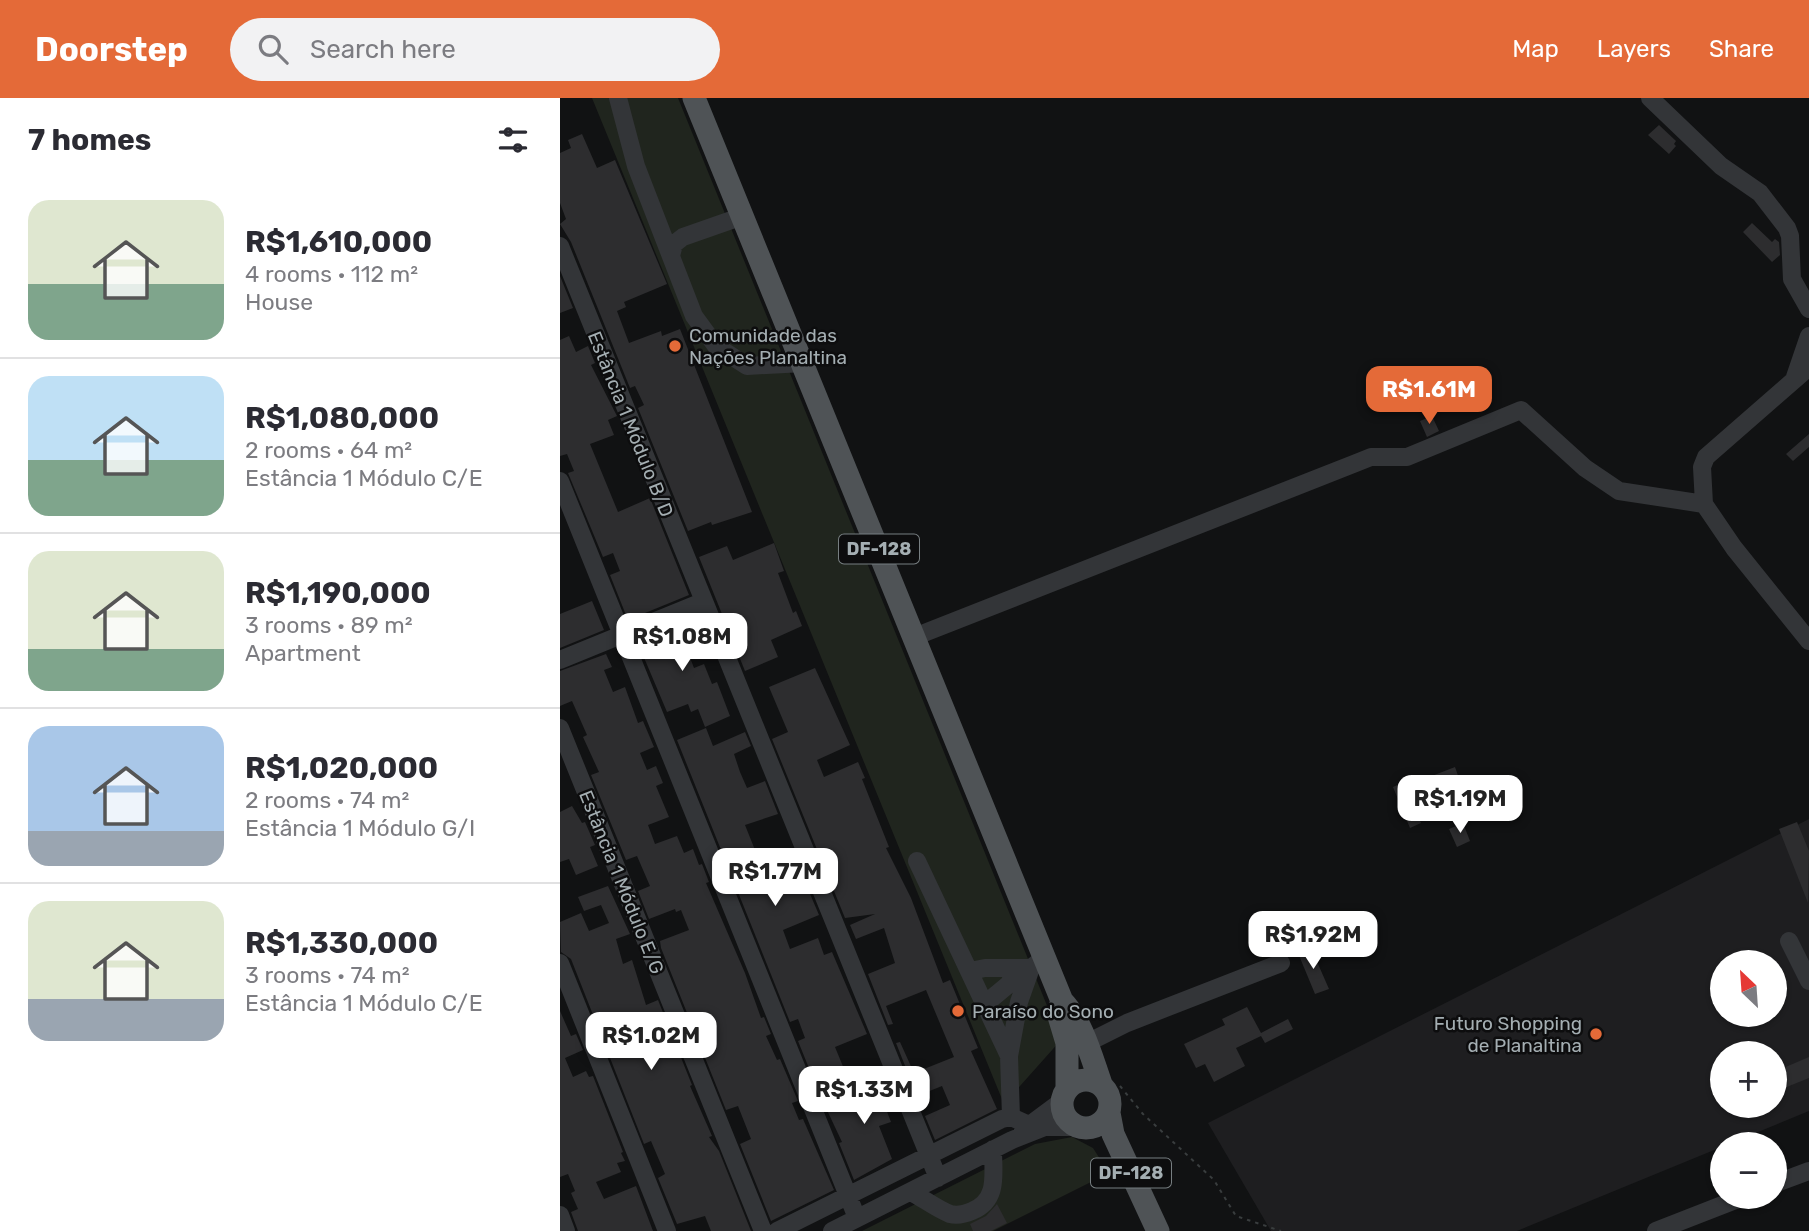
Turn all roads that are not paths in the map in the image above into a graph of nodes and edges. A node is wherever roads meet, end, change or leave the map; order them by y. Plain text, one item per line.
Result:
1 (618, 98) edge
2 (694, 98) edge
3 (1650, 98) edge
4 (743, 216) junction
5 (560, 246) edge
6 (671, 256) junction
7 (1809, 309) edge
8 (1809, 336) edge
9 (804, 363) junction
10 (1802, 372) edge
11 (560, 481) edge
12 (1704, 503) junction
13 (702, 602) junction
14 (622, 634) junction
15 (914, 637) junction
16 (1809, 641) edge
17 (560, 660) edge
18 (560, 728) edge
19 (917, 861) dead end
20 (1789, 941) dead end
21 (560, 963) edge
22 (1281, 963) dead end
23 (1030, 965) junction
24 (970, 971) junction
25 (1809, 981) edge
26 (1062, 1001) junction
27 (985, 1004) junction
28 (1087, 1044) junction
29 (1009, 1056) junction
30 (1109, 1083) junction
31 (1064, 1095) junction
32 (1109, 1113) junction
33 (1011, 1118) junction
34 (1029, 1125) junction
35 (1080, 1128) junction
36 (1012, 1140) junction
37 (993, 1149) junction
38 (929, 1154) junction
39 (1809, 1171) edge
40 (938, 1178) junction
41 (1787, 1179) edge
42 (911, 1192) junction
43 (848, 1195) junction
44 (1712, 1209) edge
45 (560, 1215) edge
46 (857, 1218) junction
47 (566, 1231) edge
48 (667, 1231) edge
49 (763, 1231) edge
50 (777, 1231) edge
51 (832, 1231) edge
52 (1147, 1231) edge
53 (1158, 1231) edge
54 (1656, 1231) edge

1 - 6 street
2 - 4 main road, DF-128 / DF-128
3 - 7 street
4 - 6 street
4 - 9 main road, DF-128 / DF-128
5 - 13 street, Estância 1 Módulo B/D
6 - 9 street
8 - 10 street
9 - 15 main road, DF-128 / DF-128
10 - 12 street
11 - 14 street
12 - 15 street
12 - 16 street
13 - 14 street
13 - 38 street, Estância 1 Módulo B/D
14 - 17 street
14 - 43 street
15 - 23 main road, DF-128 / DF-128
18 - 49 street, Estância 1 Módulo E/G
19 - 24 street
20 - 25 street
21 - 48 street
22 - 28 street
23 - 24 street
23 - 26 main road, DF-128 / DF-128
23 - 27 street
23 - 29 street
24 - 27 street
26 - 28 main road, DF-128 / DF-128
26 - 31 main road, DF-128 / DF-128
27 - 29 street
28 - 30 main road, DF-128 / DF-128
29 - 33 street
30 - 31 main road
30 - 32 main road, DF-128
31 - 34 street
31 - 35 main road, DF-128
32 - 35 main road
32 - 53 main road, DF-128 / DF-128
33 - 34 street
33 - 38 street
34 - 36 street
35 - 36 street
35 - 52 main road, DF-128 / DF-128
36 - 37 street
37 - 40 street
37 - 42 street
38 - 40 street, Estância 1 Módulo B/D
38 - 43 street
39 - 41 street
40 - 42 street
42 - 46 street
43 - 46 street
43 - 50 street
44 - 54 street
45 - 47 street
46 - 51 street

